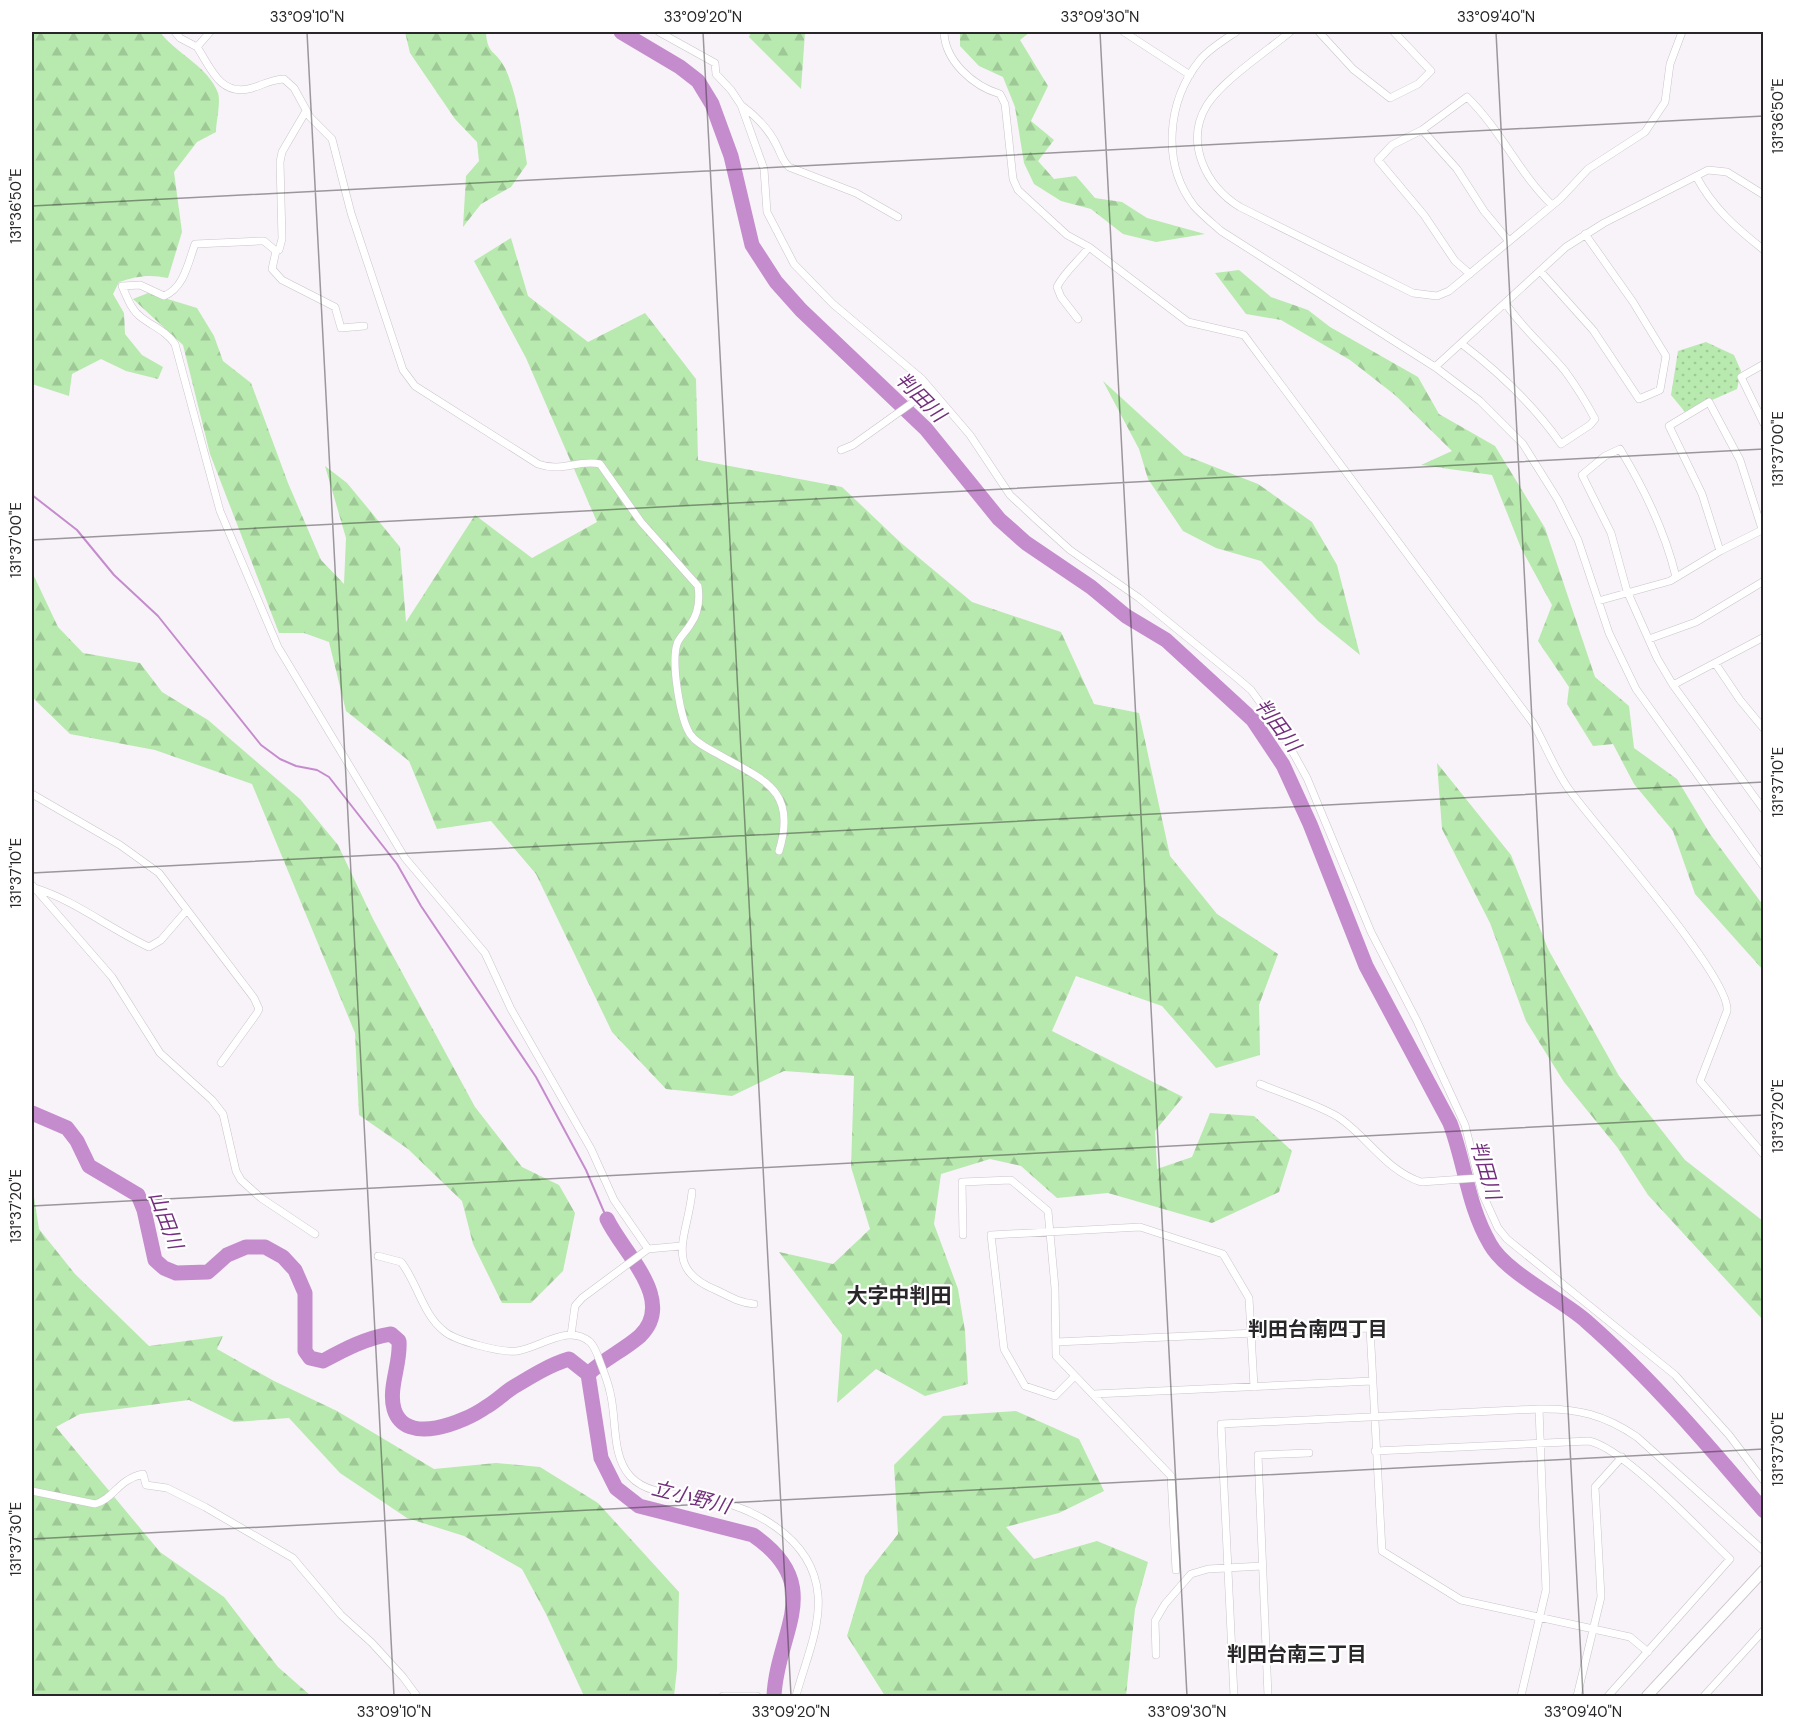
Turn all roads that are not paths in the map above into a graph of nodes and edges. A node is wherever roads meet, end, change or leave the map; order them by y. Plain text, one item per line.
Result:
1 (175, 32) edge
2 (210, 32) edge
3 (659, 32) edge
4 (944, 32) edge
5 (1124, 32) edge
6 (1236, 32) edge
7 (1289, 32) edge
8 (1319, 32) edge
9 (1394, 32) edge
10 (1682, 32) edge
11 (196, 47) junction
12 (1190, 75) junction
13 (741, 105) junction
14 (306, 111) junction
15 (1422, 130) junction
16 (1696, 176) junction
17 (1764, 195) edge
18 (1552, 206) junction
19 (898, 217) dead end
20 (1585, 234) junction
21 (1508, 240) junction
22 (1089, 247) junction
23 (1764, 250) edge
24 (276, 251) junction
25 (1541, 272) junction
26 (1470, 274) junction
27 (1506, 304) junction
28 (1078, 320) dead end
29 (364, 326) dead end
30 (1462, 344) junction
31 (1764, 364) edge
32 (1435, 368) junction
33 (930, 390) junction
34 (1764, 424) edge
35 (841, 450) dead end
36 (1763, 529) edge
37 (1720, 551) junction
38 (1676, 577) junction
39 (1764, 581) edge
40 (1627, 591) junction
41 (1598, 601) junction
42 (1764, 637) edge
43 (1649, 639) junction
44 (1715, 663) junction
45 (1672, 685) junction
46 (1764, 729) edge
47 (32, 794) edge
48 (1764, 810) edge
49 (779, 851) dead end
50 (1764, 867) edge
51 (33, 886) edge
52 (187, 910) junction
53 (221, 1063) dead end
54 (1260, 1084) dead end
55 (1764, 1155) edge
56 (1476, 1179) junction
57 (692, 1192) dead end
58 (1050, 1232) junction
59 (315, 1234) dead end
60 (963, 1235) dead end
61 (681, 1246) junction
62 (648, 1249) junction
63 (378, 1256) dead end
64 (754, 1304) dead end
65 (1252, 1333) junction
66 (571, 1335) junction
67 (1056, 1342) junction
68 (1076, 1376) junction
69 (1372, 1381) junction
70 (1254, 1387) junction
71 (1094, 1394) junction
72 (1539, 1409) junction
73 (1374, 1415) junction
74 (1540, 1443) junction
75 (1375, 1451) junction
76 (1309, 1453) dead end
77 (1622, 1457) junction
78 (1764, 1481) edge
79 (32, 1491) edge
80 (1764, 1551) edge
81 (1262, 1566) junction
82 (1228, 1568) junction
83 (1176, 1570) dead end
84 (1764, 1570) edge
85 (1539, 1619) junction
86 (1593, 1629) junction
87 (1764, 1630) edge
88 (1648, 1652) junction
89 (1156, 1655) dead end
90 (417, 1696) edge
91 (723, 1696) edge
92 (757, 1696) edge
93 (796, 1696) edge
94 (1234, 1696) edge
95 (1268, 1696) edge
96 (1521, 1696) edge
97 (1576, 1696) edge
98 (1608, 1696) edge
99 (1647, 1696) edge
100 (1704, 1696) edge

1 - 11 street
2 - 11 street
3 - 13 street
4 - 22 street
5 - 12 street
6 - 12 street
7 - 26 street
8 - 9 street
10 - 18 street
11 - 14 street
12 - 32 street
13 - 19 street
13 - 33 street
14 - 24 street
14 - 49 street
15 - 18 street
15 - 21 street
15 - 26 street
16 - 17 street
16 - 20 street
16 - 23 street
18 - 21 street
20 - 25 street
20 - 25 street
21 - 26 street
22 - 28 street
22 - 55 street
24 - 29 street
24 - 62 street
25 - 27 street
27 - 30 street
27 - 30 street
30 - 32 street
31 - 34 street
32 - 41 street
33 - 35 street
33 - 56 street
36 - 37 street
36 - 37 street
37 - 38 street
38 - 40 street
38 - 40 street
39 - 43 street
40 - 41 street
40 - 43 street
41 - 50 street
42 - 44 street
43 - 45 street
44 - 45 street
44 - 46 street
45 - 48 street
47 - 52 street
51 - 52 street
51 - 59 street
52 - 53 street
54 - 56 street
56 - 78 street
57 - 61 street
58 - 60 street
58 - 65 street
58 - 67 street
58 - 68 street
61 - 62 street
61 - 64 street
62 - 66 street
63 - 66 street
65 - 67 street
65 - 69 street
65 - 70 street
66 - 93 street
67 - 68 street
68 - 71 street
69 - 70 street
69 - 73 street
70 - 71 street
71 - 83 street
72 - 73 street
72 - 74 street
72 - 80 street
73 - 75 street
73 - 82 street
74 - 75 street
74 - 77 street
74 - 85 street
75 - 85 street
76 - 81 street
77 - 86 street
77 - 88 street
79 - 90 street
81 - 82 street
81 - 95 street
82 - 89 street
82 - 94 street
84 - 99 street
85 - 86 street
85 - 96 street
86 - 88 street
86 - 97 street
87 - 100 street
88 - 98 street
91 - 92 street

